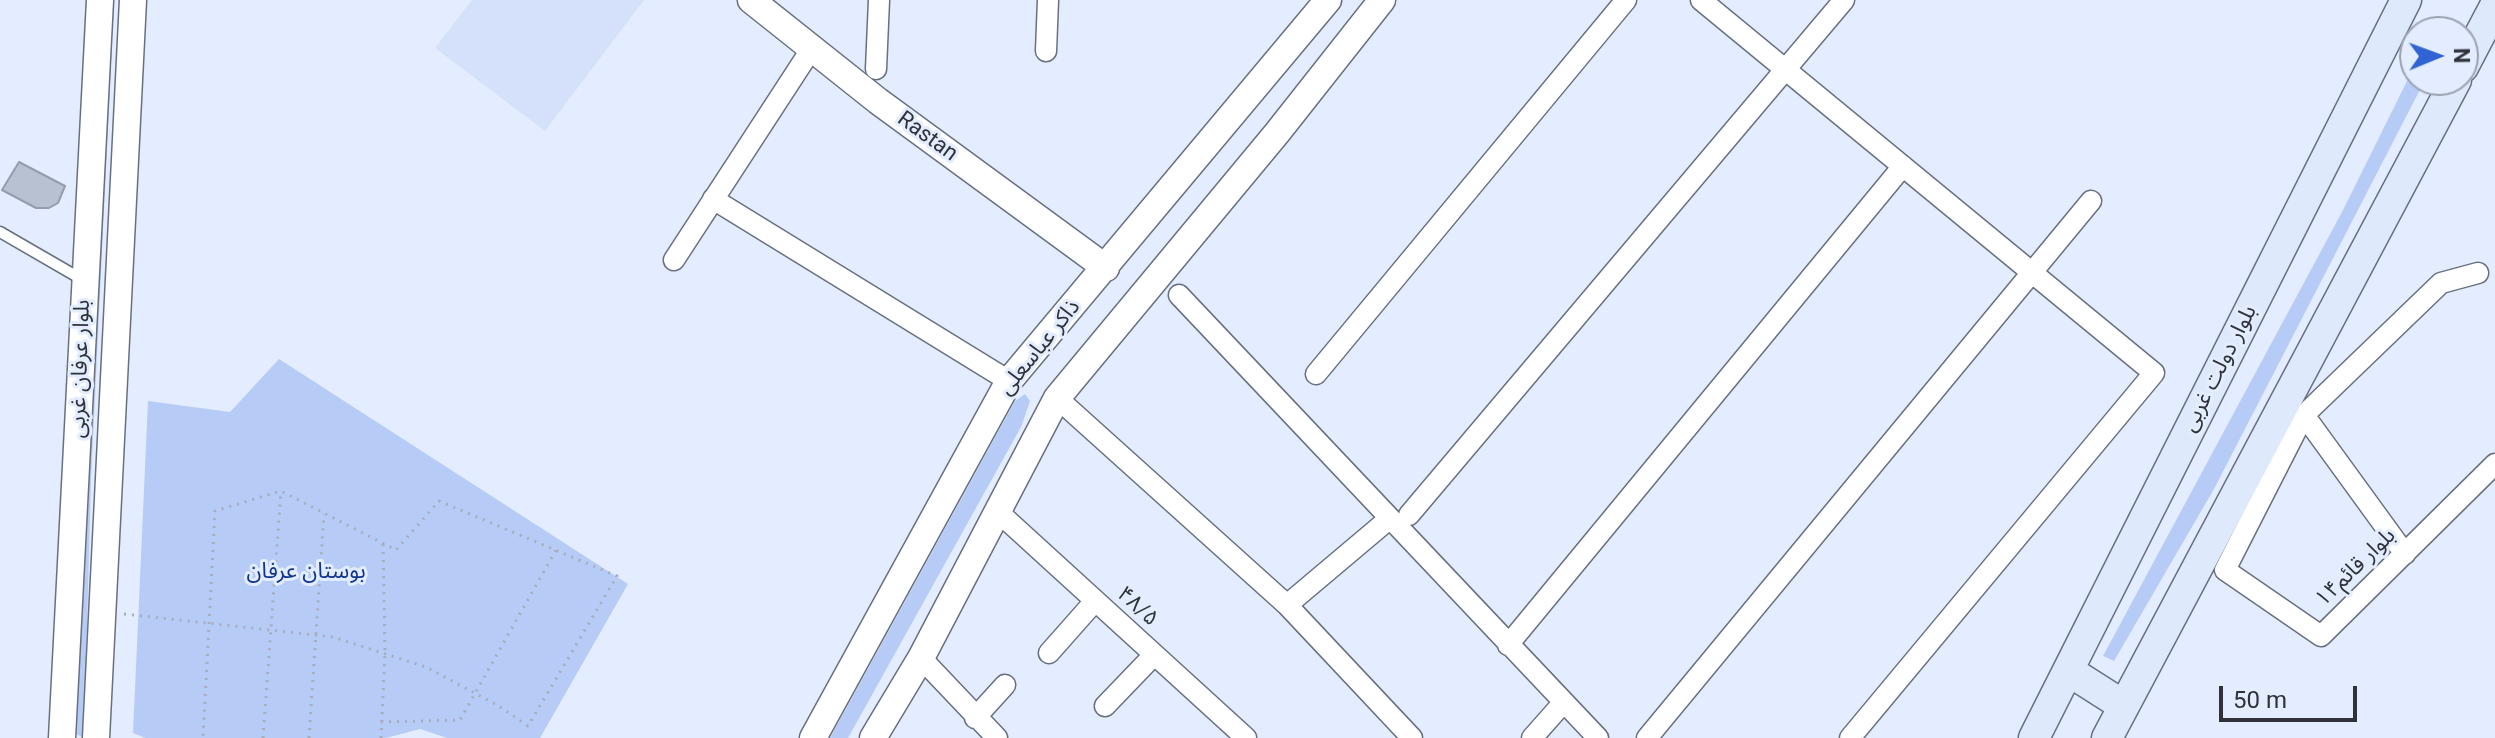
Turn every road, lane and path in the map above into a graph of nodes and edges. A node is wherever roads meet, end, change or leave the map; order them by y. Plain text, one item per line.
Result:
1 (100, 0) edge
2 (133, 0) edge
3 (751, 0) edge
4 (879, 0) edge
5 (1048, 0) edge
6 (1328, 0) edge
7 (1382, 0) edge
8 (1626, 0) edge
9 (1701, 0) edge
10 (1844, 0) edge
11 (2406, 0) edge
12 (2495, 6) edge
13 (2479, 36) edge
14 (812, 48) junction
15 (1046, 51) dead end
16 (876, 69) dead end
17 (1786, 69) junction
18 (2448, 96) edge
19 (1242, 104) junction
20 (1277, 133) junction
21 (1903, 166) junction
22 (713, 199) junction
23 (2091, 201) dead end
24 (0, 232) edge
25 (674, 260) dead end
26 (1106, 268) junction
27 (2032, 272) junction
28 (2478, 273) dead end
29 (84, 281) junction
30 (1179, 295) dead end
31 (1316, 374) dead end
32 (1009, 381) junction
33 (1057, 398) junction
34 (2304, 415) junction
35 (2495, 464) edge
36 (281, 491) junction
37 (996, 510) junction
38 (324, 513) junction
39 (1399, 517) junction
40 (383, 543) junction
41 (556, 550) junction
42 (2405, 554) junction
43 (1095, 601) junction
44 (1287, 605) junction
45 (101, 612) junction
46 (210, 622) junction
47 (269, 630) junction
48 (317, 635) junction
49 (1508, 645) junction
50 (1049, 653) dead end
51 (385, 654) junction
52 (1154, 655) junction
53 (921, 658) junction
54 (2069, 671) junction
55 (1005, 685) dead end
56 (473, 692) junction
57 (1563, 703) junction
58 (1105, 706) dead end
59 (2124, 706) junction
60 (975, 718) junction
61 (381, 722) junction
62 (1243, 737) edge
63 (62, 738) edge
64 (96, 738) edge
65 (203, 738) edge
66 (263, 738) edge
67 (309, 738) edge
68 (381, 738) edge
69 (813, 738) edge
70 (873, 738) edge
71 (997, 738) edge
72 (1412, 738) edge
73 (1532, 738) edge
74 (1598, 738) edge
75 (1647, 738) edge
76 (1850, 738) edge
77 (2034, 738) edge
78 (2107, 738) edge

1 - 29 street, بلوار عرفان غربی
2 - 45 street, بلوار عرفان غربی
3 - 14 street, Rastan
4 - 16 street
5 - 15 street
6 - 19 street, ذاکر عباسعلی
7 - 20 street, ذاکر عباسعلی
8 - 31 street
9 - 17 street
10 - 17 street
11 - 54 main road, بلوار دولت غربی
12 - 13 main road
14 - 22 street
14 - 26 street, Rastan
17 - 21 street
17 - 39 street
18 - 59 main road
19 - 20 street
19 - 26 street, ذاکر عباسعلی
20 - 33 street, ذاکر عباسعلی
21 - 27 street
21 - 49 street
22 - 25 street
22 - 32 street
23 - 27 street
24 - 29 lane
26 - 32 street, ذاکر عباسعلی
27 - 75 street
27 - 76 street
28 - 34 street
29 - 63 street, بلوار عرفان غربی
30 - 39 street
32 - 69 street, ذاکر عباسعلی
33 - 37 street, ذاکر عباسعلی
33 - 44 street
34 - 42 street
34 - 42 street, بلوار قائم۱۴
35 - 42 street, بلوار قائم۱۴
36 - 38 path
36 - 46 path
36 - 47 path
37 - 43 street, ۴۸/۵
37 - 53 street, ذاکر عباسعلی
38 - 40 path
38 - 48 path
39 - 44 street
39 - 49 street
40 - 41 path
40 - 51 path
41 - 56 path
41 - 56 path
43 - 50 street
43 - 52 street, ۴۸/۵
44 - 72 street
45 - 46 path
45 - 64 street, بلوار عرفان غربی
46 - 47 path
46 - 65 path
47 - 48 path
47 - 66 path
48 - 51 path
48 - 67 path
49 - 57 street
51 - 56 path
51 - 61 path
52 - 58 street
52 - 62 street, ۴۸/۵
53 - 60 street
53 - 70 street, ذاکر عباسعلی
54 - 59 main road
54 - 77 main road, بلوار دولت غربی
55 - 60 street
56 - 61 path
57 - 73 street
57 - 74 street
59 - 78 main road
60 - 71 street
61 - 68 path

